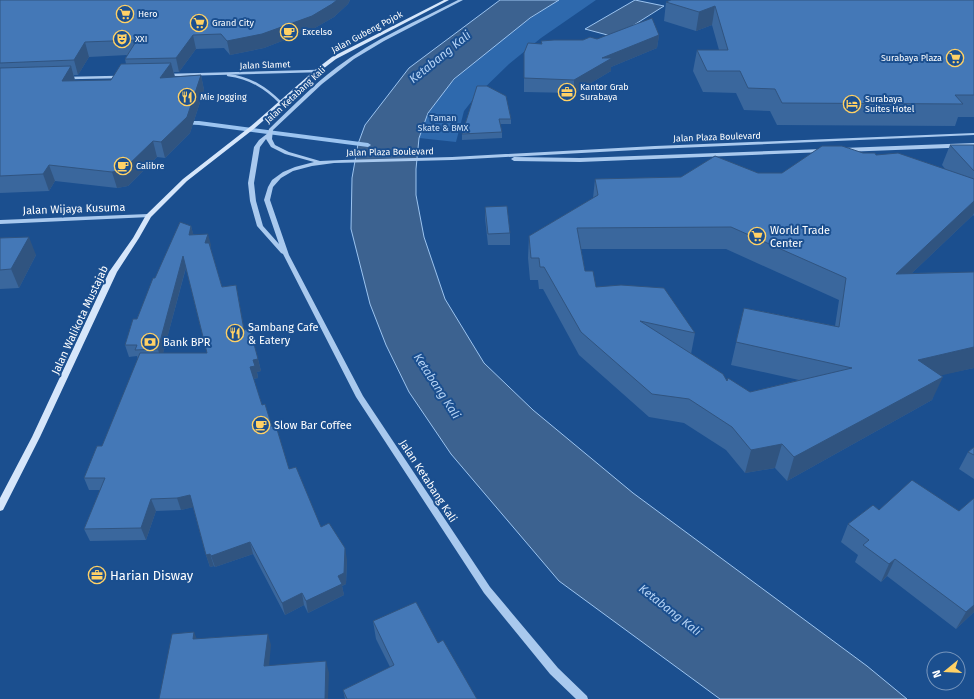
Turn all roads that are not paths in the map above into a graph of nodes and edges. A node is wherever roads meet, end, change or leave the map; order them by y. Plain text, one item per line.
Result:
1 (448, 0) edge
2 (461, 0) edge
3 (317, 70) junction
4 (214, 74) junction
5 (163, 75) edge
6 (124, 76) edge
7 (61, 79) edge
8 (280, 102) junction
9 (270, 132) junction
10 (974, 134) edge
11 (777, 142) junction
12 (763, 143) junction
13 (974, 145) edge
14 (839, 150) edge
15 (831, 151) edge
16 (786, 153) junction
17 (771, 154) junction
18 (461, 158) junction
19 (320, 162) junction
20 (148, 216) junction
21 (0, 222) edge
22 (286, 255) junction
23 (0, 507) edge
24 (583, 699) edge

1 - 3 main road, Jalan Gubeng Pojok
2 - 9 street, Jalan Ketabang Kali
3 - 4 street, Jalan Slamet
3 - 8 main road, Jalan Walikota Mustajab
4 - 5 street, Jalan Slamet
4 - 8 street, Jalan Slamet
6 - 7 street
8 - 20 main road, Jalan Walikota Mustajab
9 - 19 street, Jalan Ketabang Kali
9 - 22 street, Jalan Ketabang Kali
10 - 11 street, Jalan Plaza Boulevard
11 - 12 street, Jalan Plaza Boulevard
11 - 16 street
12 - 17 street
12 - 18 street, Jalan Plaza Boulevard
13 - 14 street
15 - 16 street, Jalan Plaza Boulevard
16 - 17 street, Jalan Plaza Boulevard
17 - 18 street, Jalan Plaza Boulevard
18 - 19 street, Jalan Plaza Boulevard
19 - 22 street, Jalan Ketabang Kali
20 - 21 street, Jalan Wijaya Kusuma
20 - 23 main road, Jalan Walikota Mustajab
22 - 24 street, Jalan Ketabang Kali

